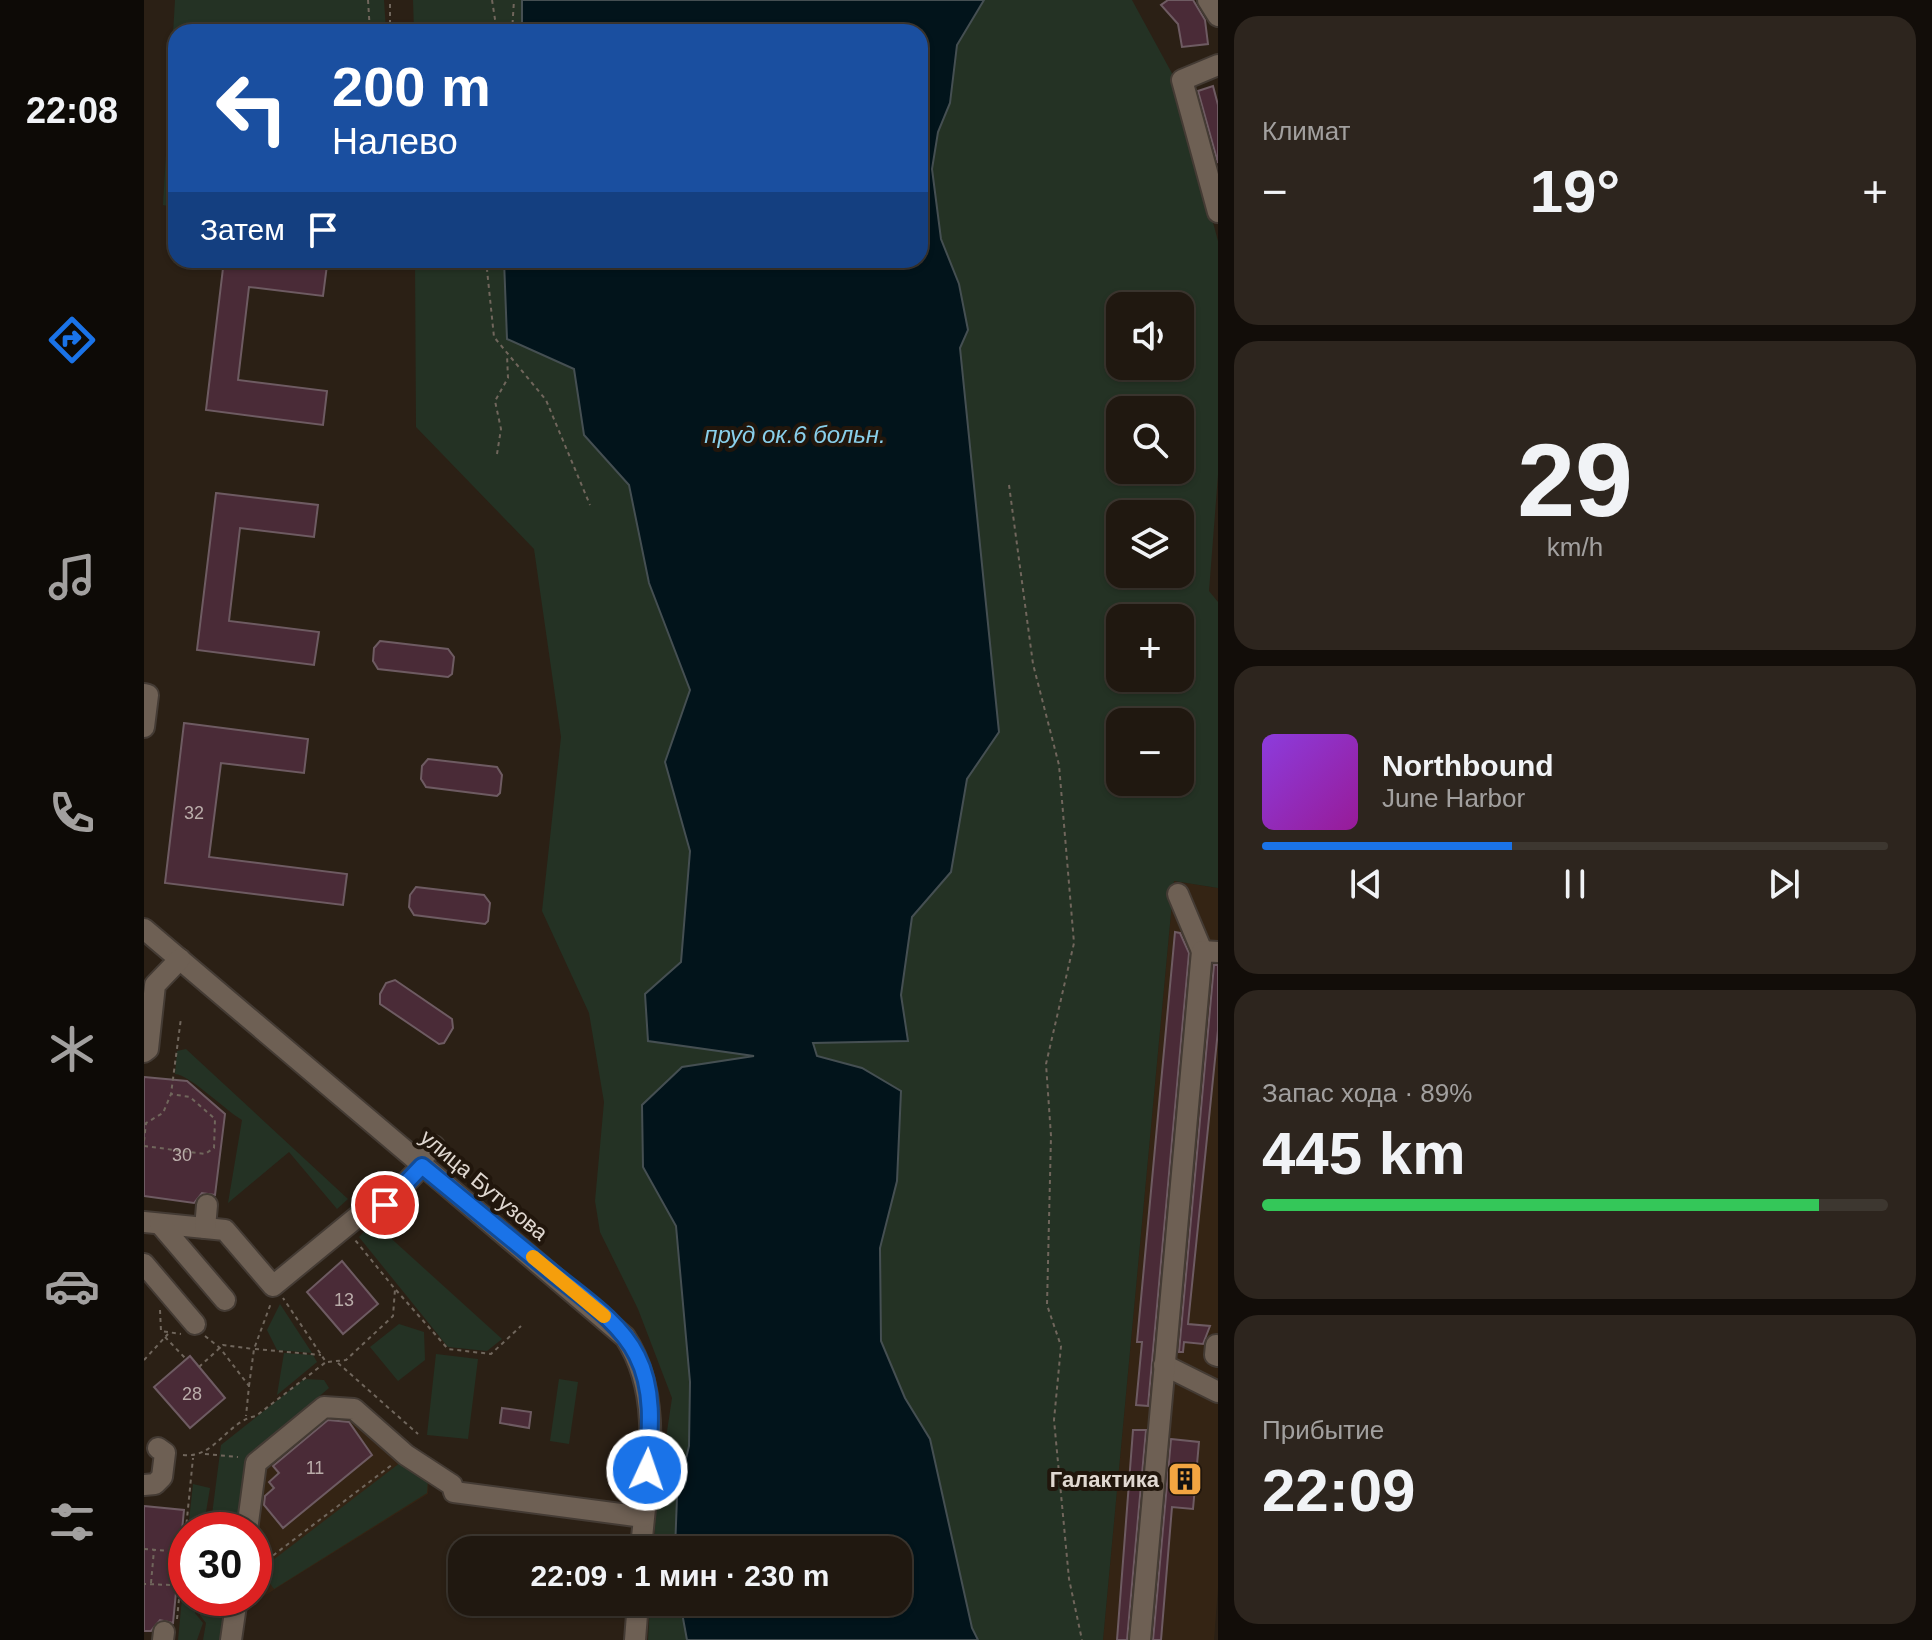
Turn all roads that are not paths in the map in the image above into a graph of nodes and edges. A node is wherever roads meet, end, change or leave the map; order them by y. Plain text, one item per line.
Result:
1 (1208, 0) edge
2 (1218, 16) edge
3 (1217, 70) edge
4 (1218, 212) edge
5 (144, 694) edge
6 (144, 727) edge
7 (1178, 894) dead end
8 (144, 929) edge
9 (1210, 951) edge
10 (180, 959) junction
11 (144, 1052) edge
12 (434, 1146) dead end
13 (420, 1164) junction
14 (207, 1205) dead end
15 (152, 1223) edge
16 (205, 1228) junction
17 (144, 1264) edge
18 (225, 1300) dead end
19 (195, 1324) road end
20 (1164, 1365) junction
21 (1218, 1392) edge
22 (166, 1451) road end
23 (144, 1485) edge
24 (249, 1512) edge
25 (643, 1517) junction
26 (642, 1536) edge
27 (234, 1616) edge
28 (637, 1616) edge
29 (231, 1640) edge
30 (635, 1640) edge
31 (1140, 1640) edge

1 - 2 street
3 - 4 street
5 - 6 street
7 - 9 street
8 - 10 street, улица Бутузова
9 - 20 street
10 - 11 street
10 - 13 street, улица Бутузова
12 - 13 street
13 - 16 street
13 - 25 street, улица Бутузова
14 - 16 street
15 - 16 street
15 - 18 street
17 - 19 street
20 - 21 street
20 - 31 street
22 - 23 street
24 - 25 street
25 - 26 street, улица Бутузова
27 - 29 street
28 - 30 street

